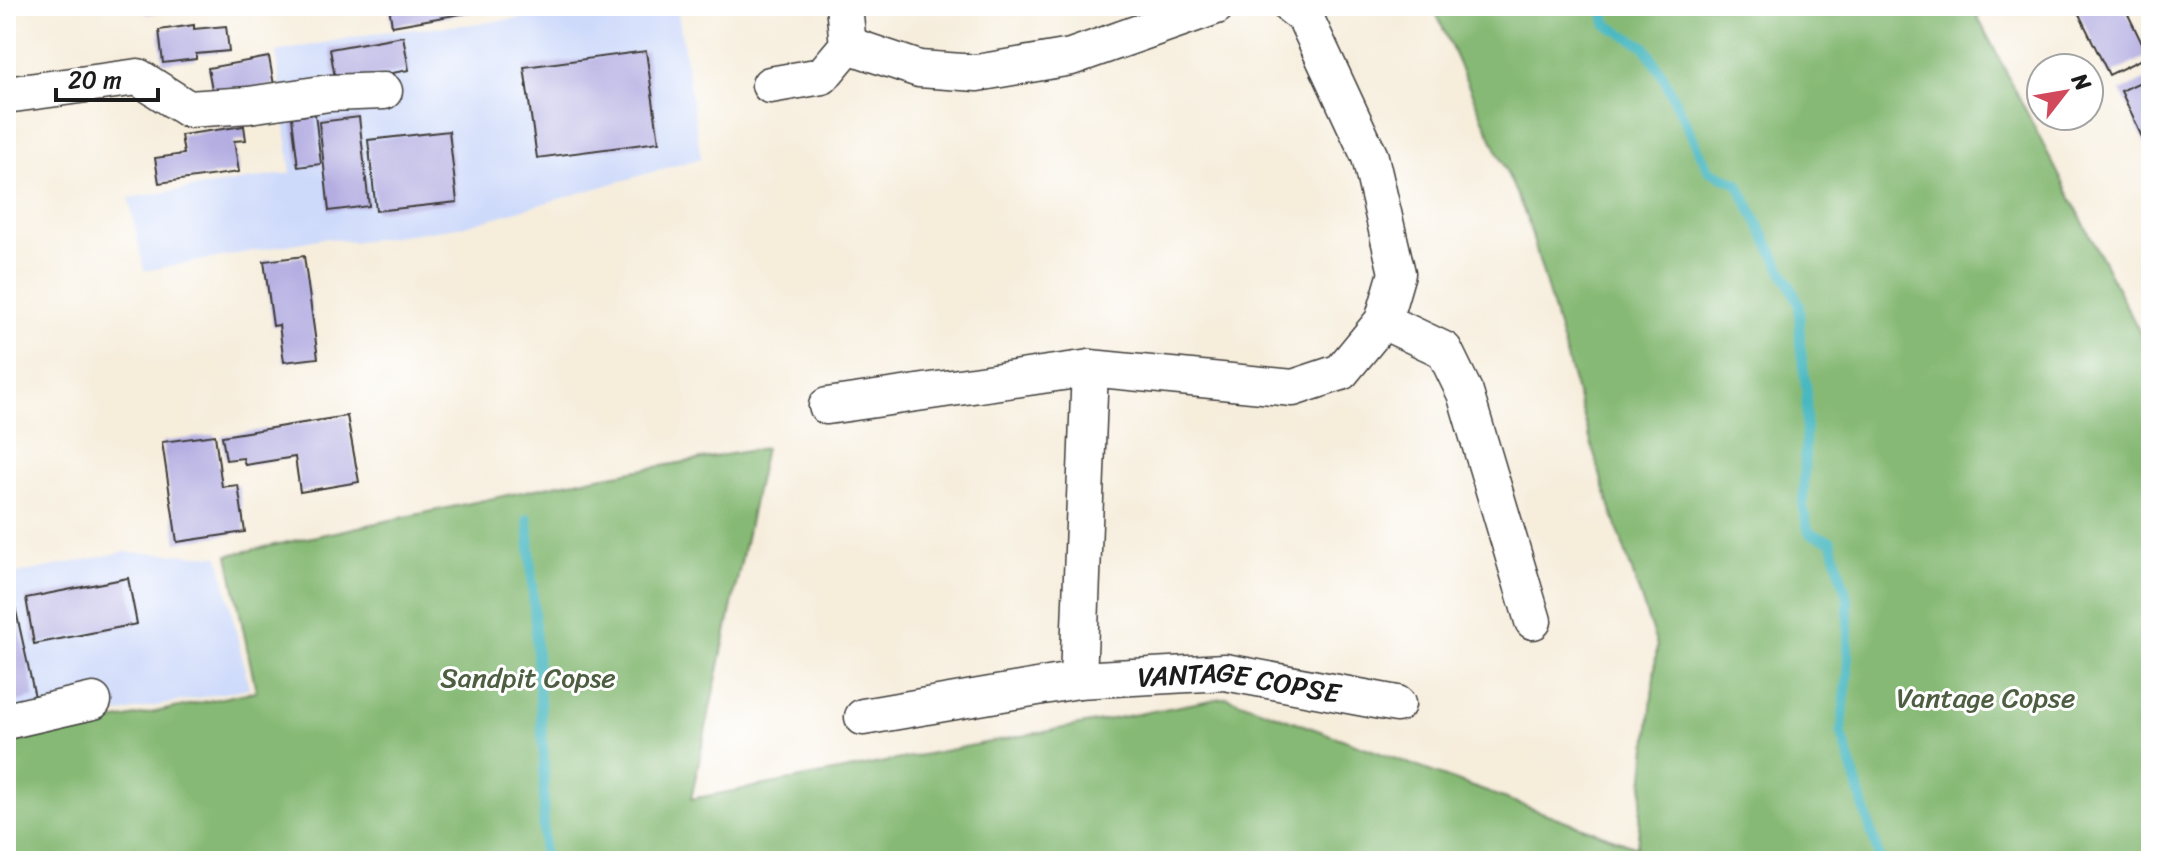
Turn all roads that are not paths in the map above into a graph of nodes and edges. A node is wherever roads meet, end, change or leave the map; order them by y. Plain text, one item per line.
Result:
1 (844, 6) edge
2 (1216, 6) edge
3 (1291, 6) edge
4 (1137, 20) edge
5 (848, 45) junction
6 (770, 85) dead end
7 (384, 91) dead end
8 (6, 95) edge
9 (1383, 321) junction
10 (1090, 368) junction
11 (827, 406) dead end
12 (1533, 621) dead end
13 (1078, 680) junction
14 (93, 701) dead end
15 (1397, 704) dead end
16 (863, 717) dead end
17 (6, 721) edge

1 - 5 street
2 - 4 street
3 - 9 street
4 - 5 street
5 - 6 street
7 - 8 street
9 - 10 street
9 - 12 street
10 - 11 street
10 - 13 street
13 - 15 street, VANTAGE COPSE
13 - 16 street, VANTAGE COPSE
14 - 17 street

